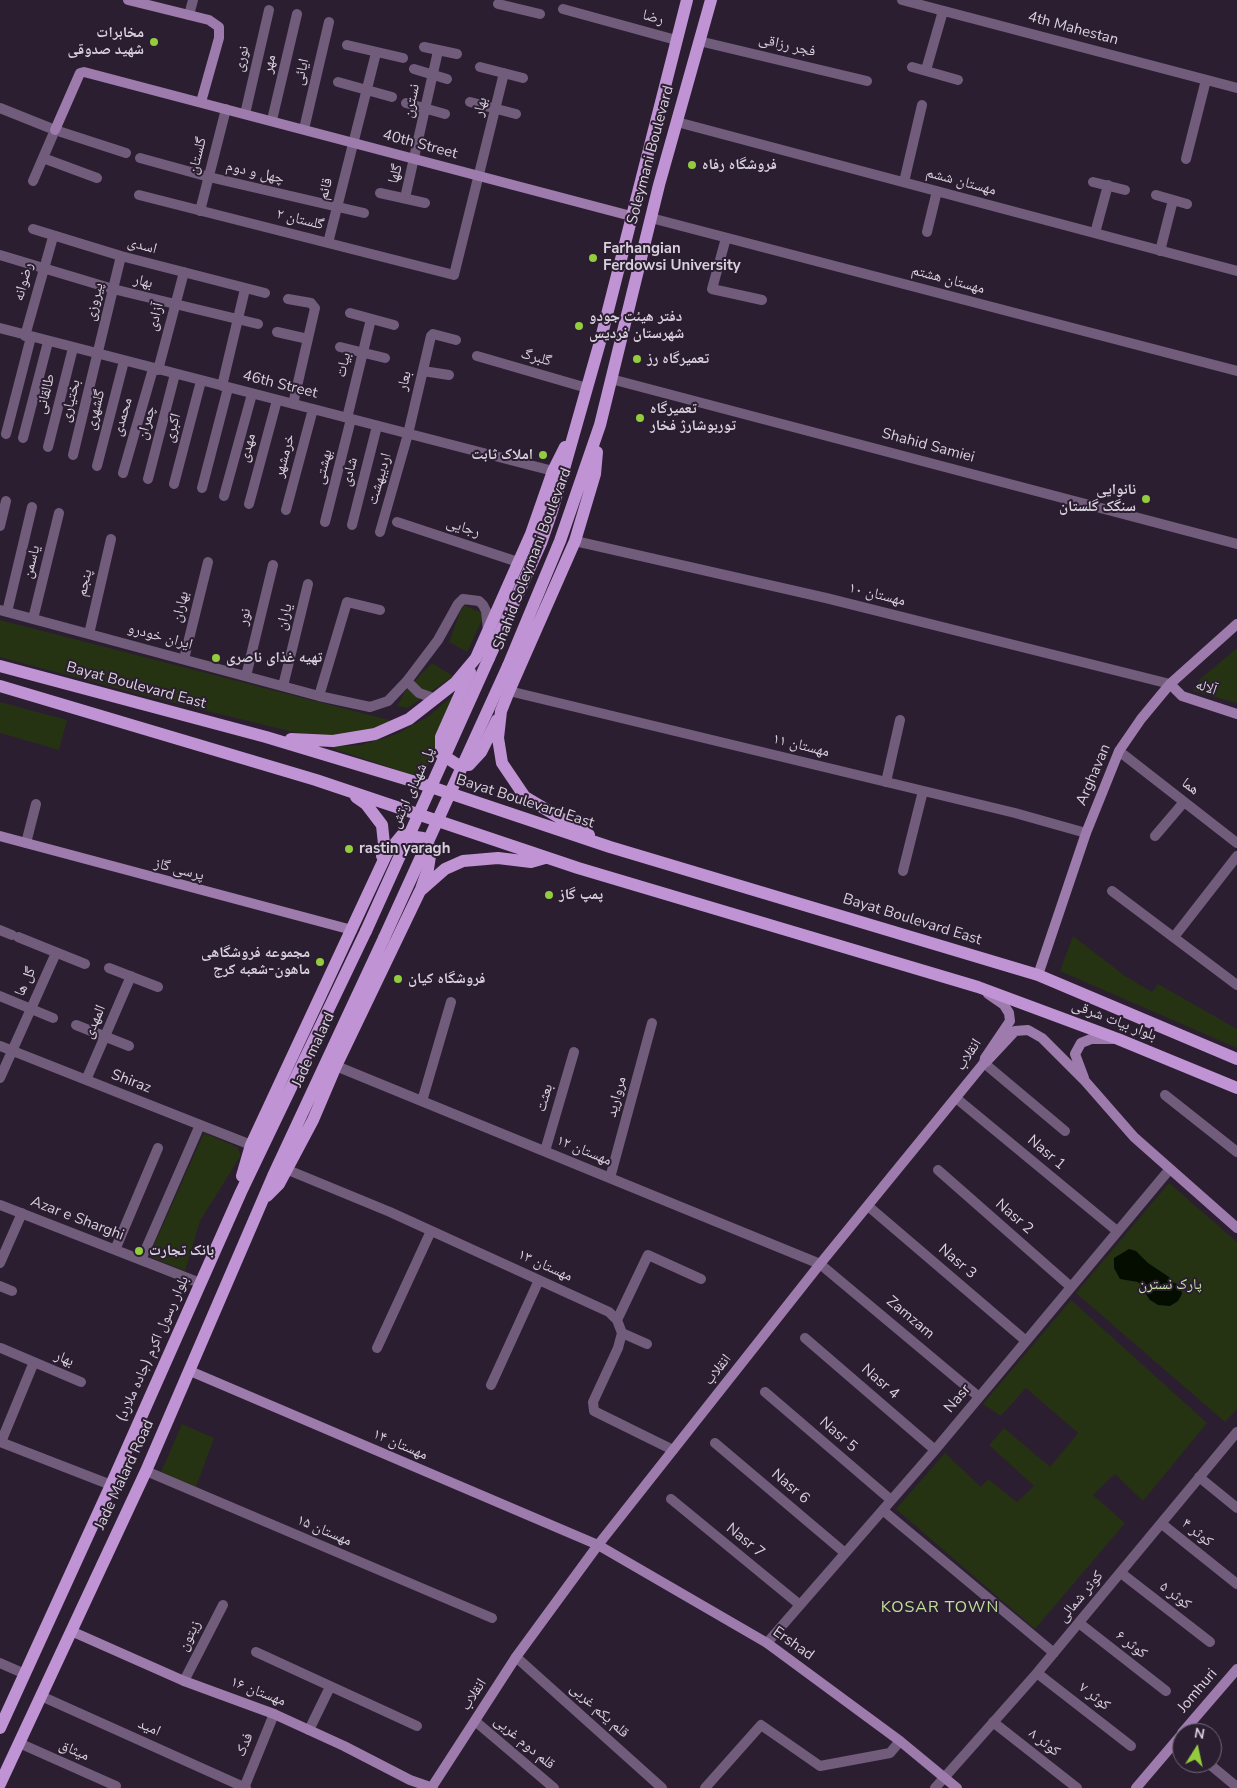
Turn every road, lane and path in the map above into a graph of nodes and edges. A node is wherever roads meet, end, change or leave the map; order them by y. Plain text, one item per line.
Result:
1 (128, 0) edge
2 (193, 0) edge
3 (687, 0) edge
4 (712, 0) edge
5 (902, 0) edge
6 (498, 4) dead end
7 (522, 4) edge
8 (564, 9) dead end
9 (269, 10) dead end
10 (943, 11) junction
11 (297, 14) dead end
12 (540, 14) dead end
13 (189, 15) junction
14 (329, 22) dead end
15 (676, 40) junction
16 (700, 41) junction
17 (347, 45) dead end
18 (424, 47) dead end
19 (438, 50) junction
20 (376, 53) junction
21 (457, 54) dead end
22 (403, 58) dead end
23 (480, 67) dead end
24 (912, 67) dead end
25 (414, 69) dead end
26 (926, 70) junction
27 (504, 73) junction
28 (433, 74) junction
29 (523, 78) dead end
30 (448, 79) dead end
31 (958, 80) dead end
32 (1206, 80) junction
33 (866, 81) dead end
34 (338, 82) dead end
35 (1237, 88) edge
36 (366, 90) junction
37 (392, 97) dead end
38 (201, 102) junction
39 (470, 102) dead end
40 (406, 103) dead end
41 (922, 105) dead end
42 (0, 108) edge
43 (426, 108) junction
44 (496, 108) junction
45 (226, 109) junction
46 (245, 114) junction
47 (445, 114) dead end
48 (516, 114) dead end
49 (272, 120) junction
50 (677, 122) junction
51 (304, 129) junction
52 (55, 130) junction
53 (353, 142) junction
54 (126, 153) dead end
55 (43, 158) junction
56 (140, 158) dead end
57 (416, 159) junction
58 (1186, 159) dead end
59 (479, 176) junction
60 (209, 177) junction
61 (97, 178) dead end
62 (33, 181) dead end
63 (904, 182) junction
64 (1092, 182) dead end
65 (1108, 186) junction
66 (1125, 190) dead end
67 (937, 191) junction
68 (380, 193) dead end
69 (139, 195) dead end
70 (1156, 195) dead end
71 (405, 198) junction
72 (1173, 200) junction
73 (425, 202) dead end
74 (1187, 204) dead end
75 (336, 208) junction
76 (200, 211) junction
77 (364, 213) dead end
78 (631, 216) junction
79 (651, 218) junction
80 (33, 229) dead end
81 (927, 232) dead end
82 (1095, 233) junction
83 (52, 237) junction
84 (726, 238) junction
85 (328, 243) junction
86 (1160, 251) junction
87 (0, 256) edge
88 (121, 256) junction
89 (43, 268) junction
90 (1237, 271) edge
91 (184, 272) junction
92 (245, 289) junction
93 (114, 290) junction
94 (265, 293) dead end
95 (288, 299) dead end
96 (762, 300) dead end
97 (175, 305) junction
98 (350, 313) dead end
99 (371, 319) junction
100 (238, 320) junction
101 (258, 324) dead end
102 (394, 324) dead end
103 (0, 328) edge
104 (277, 332) dead end
105 (28, 337) junction
106 (308, 339) junction
107 (456, 340) dead end
108 (48, 342) junction
109 (340, 347) dead end
110 (73, 348) junction
111 (363, 352) junction
112 (99, 355) junction
113 (477, 356) dead end
114 (385, 358) dead end
115 (124, 361) junction
116 (155, 369) junction
117 (423, 370) junction
118 (1237, 371) edge
119 (176, 374) junction
120 (449, 375) dead end
121 (611, 380) junction
122 (201, 381) junction
123 (225, 387) junction
124 (587, 388) junction
125 (252, 394) junction
126 (277, 400) junction
127 (293, 404) junction
128 (313, 409) junction
129 (579, 418) junction
130 (349, 419) junction
131 (600, 425) junction
132 (376, 426) junction
133 (6, 434) dead end
134 (408, 434) junction
135 (23, 438) dead end
136 (48, 446) dead end
137 (73, 455) dead end
138 (587, 465) joint
139 (97, 466) dead end
140 (553, 471) junction
141 (123, 473) dead end
142 (148, 479) dead end
143 (174, 484) dead end
144 (202, 488) dead end
145 (224, 496) dead end
146 (6, 501) dead end
147 (249, 504) dead end
148 (32, 508) dead end
149 (286, 510) dead end
150 (59, 513) dead end
151 (326, 522) dead end
152 (398, 522) dead end
153 (352, 525) dead end
154 (0, 526) edge
155 (380, 532) dead end
156 (111, 539) dead end
157 (575, 541) junction
158 (1237, 544) edge
159 (208, 562) dead end
160 (518, 562) junction
161 (273, 565) dead end
162 (308, 584) dead end
163 (380, 610) dead end
164 (4, 611) edge
165 (33, 619) junction
166 (1237, 624) edge
167 (488, 630) junction
168 (88, 634) junction
169 (476, 658) junction
170 (489, 658) joint
171 (184, 659) junction
172 (0, 666) edge
173 (246, 676) junction
174 (407, 681) junction
175 (1170, 684) junction
176 (0, 686) edge
177 (283, 686) junction
178 (509, 691) junction
179 (319, 696) junction
180 (436, 699) junction
181 (501, 711) junction
182 (1237, 714) edge
183 (900, 720) dead end
184 (266, 737) junction
185 (1124, 755) dead end
186 (886, 782) junction
187 (346, 790) junction
188 (923, 791) junction
189 (1184, 802) junction
190 (36, 804) dead end
191 (1086, 833) junction
192 (0, 836) edge
193 (1155, 836) dead end
194 (26, 843) junction
195 (1237, 843) edge
196 (610, 847) junction
197 (1237, 856) edge
198 (546, 858) junction
199 (903, 871) dead end
200 (378, 873) junction
201 (420, 891) junction
202 (1112, 891) dead end
203 (0, 930) edge
204 (352, 930) junction
205 (366, 931) joint
206 (1174, 937) junction
207 (384, 938) joint
208 (56, 953) junction
209 (85, 964) dead end
210 (109, 968) dead end
211 (1038, 975) junction
212 (131, 976) junction
213 (1237, 985) edge
214 (158, 987) dead end
215 (978, 987) junction
216 (0, 996) edge
217 (451, 1002) dead end
218 (31, 1008) junction
219 (53, 1018) dead end
220 (652, 1023) dead end
221 (76, 1025) dead end
222 (105, 1036) junction
223 (1118, 1039) junction
224 (0, 1046) edge
225 (129, 1046) dead end
226 (12, 1051) junction
227 (574, 1052) dead end
228 (1237, 1059) edge
229 (984, 1064) junction
230 (336, 1066) junction
231 (0, 1078) edge
232 (86, 1080) junction
233 (1085, 1081) junction
234 (1237, 1088) edge
235 (1165, 1095) dead end
236 (956, 1098) junction
237 (422, 1101) junction
238 (200, 1125) junction
239 (1065, 1131) dead end
240 (251, 1145) junction
241 (158, 1148) dead end
242 (545, 1151) junction
243 (1237, 1152) edge
244 (288, 1170) junction
245 (938, 1170) dead end
246 (1169, 1170) junction
247 (273, 1176) joint
248 (610, 1178) junction
249 (241, 1192) junction
250 (262, 1201) junction
251 (0, 1205) edge
252 (868, 1206) junction
253 (22, 1213) junction
254 (1237, 1228) edge
255 (431, 1231) junction
256 (1117, 1231) junction
257 (115, 1250) junction
258 (141, 1260) junction
259 (0, 1263) edge
260 (820, 1264) junction
261 (701, 1279) dead end
262 (539, 1280) junction
263 (200, 1283) junction
264 (0, 1286) edge
265 (1071, 1287) junction
266 (12, 1291) dead end
267 (618, 1320) junction
268 (622, 1333) junction
269 (806, 1338) dead end
270 (1026, 1341) junction
271 (647, 1344) dead end
272 (0, 1348) edge
273 (377, 1348) dead end
274 (34, 1362) junction
275 (190, 1371) junction
276 (81, 1382) dead end
277 (491, 1385) dead end
278 (765, 1392) dead end
279 (979, 1397) junction
280 (1237, 1432) edge
281 (1, 1442) edge
282 (715, 1443) dead end
283 (673, 1450) junction
284 (935, 1450) junction
285 (146, 1471) junction
286 (1199, 1477) junction
287 (111, 1486) junction
288 (671, 1499) dead end
289 (891, 1500) junction
290 (1237, 1508) edge
291 (885, 1512) dead end
292 (1162, 1524) junction
293 (598, 1545) junction
294 (845, 1553) junction
295 (1121, 1572) junction
296 (1237, 1584) edge
297 (223, 1605) dead end
298 (800, 1605) junction
299 (492, 1618) dead end
300 (1079, 1623) junction
301 (71, 1631) junction
302 (1210, 1642) dead end
303 (767, 1644) junction
304 (256, 1652) dead end
305 (1054, 1652) junction
306 (516, 1657) junction
307 (0, 1663) edge
308 (1037, 1673) junction
309 (25, 1674) junction
310 (1235, 1674) edge
311 (184, 1681) junction
312 (330, 1687) junction
313 (1166, 1691) dead end
314 (41, 1696) junction
315 (274, 1714) junction
316 (475, 1721) junction
317 (993, 1722) junction
318 (1191, 1723) edge
319 (417, 1726) dead end
320 (0, 1728) edge
321 (309, 1730) junction
322 (900, 1741) junction
323 (19, 1743) junction
324 (1172, 1745) edge
325 (1131, 1746) dead end
326 (1220, 1773) edge
327 (944, 1778) junction
328 (0, 1784) edge
329 (408, 1784) edge
330 (116, 1786) dead end
331 (1237, 1787) edge
332 (245, 1788) edge
333 (432, 1788) edge
334 (554, 1788) edge
335 (662, 1788) edge
336 (706, 1788) edge
337 (935, 1788) edge
338 (957, 1788) edge
339 (1077, 1788) edge
340 (1136, 1788) edge

1 - 13 street
2 - 13 street
3 - 15 main road, Soleymani Boulevard
4 - 16 main road, Soleymani Boulevard
5 - 10 street, 4th Mahestan
6 - 7 street
7 - 12 street
8 - 15 street, رضا
9 - 46 street, نوری
10 - 26 street
10 - 32 street, 4th Mahestan
11 - 49 street, مهر
13 - 38 street
14 - 51 street, ایائی
15 - 78 main road, Soleymani Boulevard
16 - 33 street, فجر رزاقی
16 - 50 main road, Soleymani Boulevard
17 - 20 street
18 - 19 street
19 - 21 street
19 - 28 street, نسترن
20 - 22 street
20 - 36 street, قائم
23 - 27 street
24 - 26 street
25 - 28 street
26 - 31 street
27 - 29 street
27 - 44 street, بهار
28 - 30 street
28 - 43 street, نسترن
32 - 35 street, 4th Mahestan
32 - 58 street
34 - 36 street
36 - 37 street
36 - 53 street, قائم
38 - 45 street, 40th Street
38 - 52 street, 40th Street
39 - 44 street
40 - 43 street
41 - 63 street
42 - 52 street
43 - 47 street
43 - 57 street, نسترن
44 - 48 street
44 - 59 street, بهار
45 - 46 street, 40th Street
45 - 60 street, گلستان
46 - 49 street, 40th Street
49 - 51 street, 40th Street
50 - 63 street, مهستان ششم
50 - 79 main road, Soleymani Boulevard
51 - 53 street, 40th Street
52 - 54 street
52 - 55 street
53 - 57 street, 40th Street
53 - 75 street, قائم
55 - 61 street
55 - 62 street
56 - 60 street, چهل و دوم
57 - 59 street, 40th Street
57 - 71 street, گلها
59 - 78 street, 40th Street
59 - 85 street, گلستان ۲
60 - 75 street, چهل و دوم
60 - 76 street, گلستان
63 - 67 street, مهستان ششم
64 - 65 street
65 - 66 street
65 - 82 street
67 - 81 street
67 - 82 street, مهستان ششم
68 - 71 street
69 - 76 street, گلستان ۲
70 - 72 street
71 - 73 street
72 - 74 street
72 - 86 street
75 - 77 street, چهل و دوم
75 - 85 street, قائم
76 - 85 street, گلستان ۲
78 - 124 main road, Soleymani Boulevard
79 - 84 street, مهستان هشتم
79 - 121 main road, Soleymani Boulevard
80 - 83 street, اسدی
82 - 86 street, مهستان ششم
83 - 88 street, اسدی
83 - 89 street, رضوانه
84 - 96 street
84 - 118 street, مهستان هشتم
86 - 90 street, مهستان ششم
87 - 89 street, بهار
88 - 91 street, اسدی
88 - 93 street, پیروزی
89 - 93 street, بهار
89 - 105 street, رضوانه
91 - 92 street, اسدی
91 - 97 street, آزادی
92 - 94 street, اسدی
92 - 100 street
93 - 97 street, بهار
93 - 112 street, پیروزی
95 - 106 street
97 - 100 street, بهار
97 - 116 street, آزادی
98 - 99 street
99 - 102 street
99 - 111 street, بیات
100 - 101 street, بهار
100 - 123 street
103 - 105 street, 46th Street
104 - 106 street
105 - 108 street, 46th Street
105 - 133 street, رضوانه
106 - 127 street
107 - 117 street, بعار
108 - 110 street, 46th Street
108 - 135 street
109 - 111 street
110 - 112 street, 46th Street
110 - 136 street, طالقانی
111 - 114 street
111 - 130 street, بیات
112 - 115 street, 46th Street
112 - 137 street, بختیاری
113 - 124 street, گلبرگ
115 - 116 street, 46th Street
115 - 139 street, گلشهری
116 - 119 street, 46th Street
116 - 141 street, محمدی
117 - 120 street
117 - 134 street, بعار
119 - 122 street, 46th Street
119 - 142 street, چمران
121 - 131 main road, Soleymani Boulevard
121 - 158 street, Shahid Samiei
122 - 123 street, 46th Street
122 - 143 street, اکبری
123 - 125 street, 46th Street
123 - 144 street
124 - 129 main road, Soleymani Boulevard
125 - 126 street, 46th Street
125 - 145 street
126 - 127 street, 46th Street
126 - 147 street, مهدی
127 - 128 street, 46th Street
128 - 130 street, 46th Street
128 - 149 street, خرمشهر
129 - 140 main road
129 - 170 main road, Shahid Soleymani Boulevard
130 - 132 street, 46th Street
130 - 151 street, بهشتی
131 - 138 main road, Soleymani Boulevard
131 - 157 main road
132 - 134 street, 46th Street
132 - 153 street, شادی
134 - 140 street, 46th Street
134 - 155 street, اردیبهشت
138 - 207 main road, Shahid Soleymani Boulevard, bridge
140 - 160 main road
146 - 154 street
148 - 164 street
150 - 165 street, یاسمن
152 - 160 street, رجایی
156 - 168 street, پنجم
157 - 175 street, مهستان ۱۰
157 - 178 main road
159 - 171 street, بهاران
160 - 167 main road
161 - 173 street, نور
162 - 177 street, یاران
163 - 179 street
164 - 165 street, ایران خودرو
165 - 168 street, ایران خودرو
166 - 175 street, Arghavan
167 - 169 main road
167 - 174 street
168 - 171 street, ایران خودرو
169 - 180 main road
169 - 181 main road
170 - 205 main road, پل شهدای ارتش, bridge
171 - 173 street, ایران خودرو
172 - 184 main road, Bayat Boulevard East
173 - 177 street, ایران خودرو
174 - 179 street, ایران خودرو
174 - 180 street
175 - 182 street, آلاله
175 - 191 street, Arghavan
176 - 187 main road
177 - 179 street, ایران خودرو
178 - 181 main road
178 - 186 street, مهستان ۱۱
180 - 184 main road
181 - 196 main road
183 - 186 street
184 - 196 main road, Bayat Boulevard East
185 - 189 street, هما
186 - 188 street, مهستان ۱۱
187 - 198 main road
187 - 200 main road
188 - 191 street, مهستان ۱۱
188 - 199 street
189 - 193 street
189 - 195 street, هما
190 - 194 street
191 - 211 street, Arghavan
192 - 194 street, پرسی گاز
194 - 204 street, پرسی گاز
196 - 211 main road, Bayat Boulevard East
197 - 206 street
198 - 201 main road
198 - 215 main road
200 - 201 main road
200 - 204 main road
201 - 230 main road
202 - 206 street
203 - 208 street
204 - 240 main road
205 - 249 main road, بلوار رسول اکرم (جاده ملارد)
206 - 213 street
207 - 247 main road, Jade malard
208 - 209 street
208 - 218 street, گل ها
210 - 212 street
211 - 228 main road, بلوار بیات شرقی
212 - 214 street
212 - 222 street, المهدی
215 - 223 main road, بلوار بیات شرقی
215 - 229 street, انقلاب
216 - 218 street
217 - 237 street
218 - 219 street
218 - 226 street, گل ها
220 - 248 street, مروارید
221 - 222 street
222 - 225 street
222 - 232 street, المهدی
223 - 233 street
223 - 234 main road, بلوار بیات شرقی
224 - 226 street, Shiraz
226 - 231 street, گل ها
226 - 232 street, Shiraz
227 - 242 street, بعثت
229 - 233 street
229 - 236 street, انقلاب
229 - 239 street
230 - 237 street, مهستان ۱۲
230 - 244 main road
232 - 238 street, Shiraz
233 - 246 street
235 - 243 street
236 - 252 street, انقلاب
236 - 256 street, Nasr 1
237 - 242 street, مهستان ۱۲
238 - 240 street, Shiraz
238 - 258 street
240 - 249 main road
241 - 257 street
242 - 248 street, مهستان ۱۲
244 - 250 main road
244 - 255 street, مهستان ۱۳
245 - 265 street, Nasr 2
246 - 254 street
246 - 256 street, Nasr
247 - 250 main road, Jade Malard Road
248 - 260 street, مهستان ۱۲
249 - 263 main road, بلوار رسول اکرم (جاده ملارد)
250 - 275 main road, Jade Malard Road
251 - 253 street, Azar e Sharghi
252 - 260 street, انقلاب
252 - 270 street, Nasr 3
253 - 257 street, Azar e Sharghi
253 - 259 street
255 - 262 street, مهستان ۱۳
255 - 273 street
256 - 265 street, Nasr
257 - 258 street, Azar e Sharghi
258 - 263 street, Azar e Sharghi
260 - 279 street, Zamzam
260 - 283 street, انقلاب
261 - 267 street
262 - 267 street, مهستان ۱۳
262 - 277 street
263 - 287 main road, بلوار رسول اکرم (جاده ملارد)
264 - 266 street
265 - 270 street, Nasr
267 - 268 street
268 - 271 street
268 - 283 street
269 - 284 street, Nasr 4
270 - 279 street, Nasr
272 - 274 street, بهار
274 - 276 street, بهار
274 - 281 street, بهار
275 - 285 main road, Jade Malard Road
275 - 293 street, مهستان ۱۴
278 - 289 street, Nasr 5
279 - 284 street, Nasr
280 - 286 street, کوثر شمالی
281 - 287 street
282 - 294 street, Nasr 6
283 - 293 street, انقلاب
284 - 289 street, Nasr
285 - 299 street, مهستان ۱۵
285 - 301 main road, Jade Malard Road
286 - 290 street
286 - 292 street, کوثر شمالی
287 - 309 main road, بلوار رسول اکرم (جاده ملارد)
288 - 298 street, Nasr 7
289 - 294 street, Nasr
291 - 305 street
292 - 295 street, کوثر شمالی
292 - 296 street, کوثر ۴
293 - 303 street, Ershad
293 - 306 street, انقلاب
294 - 298 street, Nasr
295 - 300 street, کوثر شمالی
295 - 302 street, کوثر ۵
297 - 311 street, زیتون
298 - 303 street, Nasr
300 - 305 street, کوثر شمالی
300 - 313 street, کوثر ۶
301 - 311 street, مهستان ۱۶
301 - 314 main road, Jade Malard Road
303 - 322 street, Ershad
304 - 312 street
305 - 308 street, کوثر شمالی
306 - 316 street, انقلاب
306 - 335 street, قلم یکم غربی
307 - 309 street
308 - 317 street, کوثر شمالی
308 - 325 street, کوثر ۷
309 - 320 main road, بلوار رسول اکرم (جاده ملارد)
310 - 318 street, Jomhuri
311 - 315 street, مهستان ۱۶
312 - 319 street
312 - 321 street
314 - 323 main road, Jade Malard Road
314 - 332 street, امید
315 - 321 street, مهستان ۱۶
315 - 332 street, فدک
316 - 333 street, انقلاب
316 - 334 street, قلم دوم غربی
317 - 327 street, کوثر شمالی
317 - 339 street, کوثر ۸
321 - 329 street, مهستان ۱۶
322 - 327 street, Ershad
322 - 336 street
323 - 328 main road, Jade Malard Road
323 - 330 street, میثاق
324 - 340 street, Jomhuri
326 - 331 street
327 - 337 street, کوثر شمالی
327 - 338 street, Ershad
329 - 333 street, مهستان ۱۶

